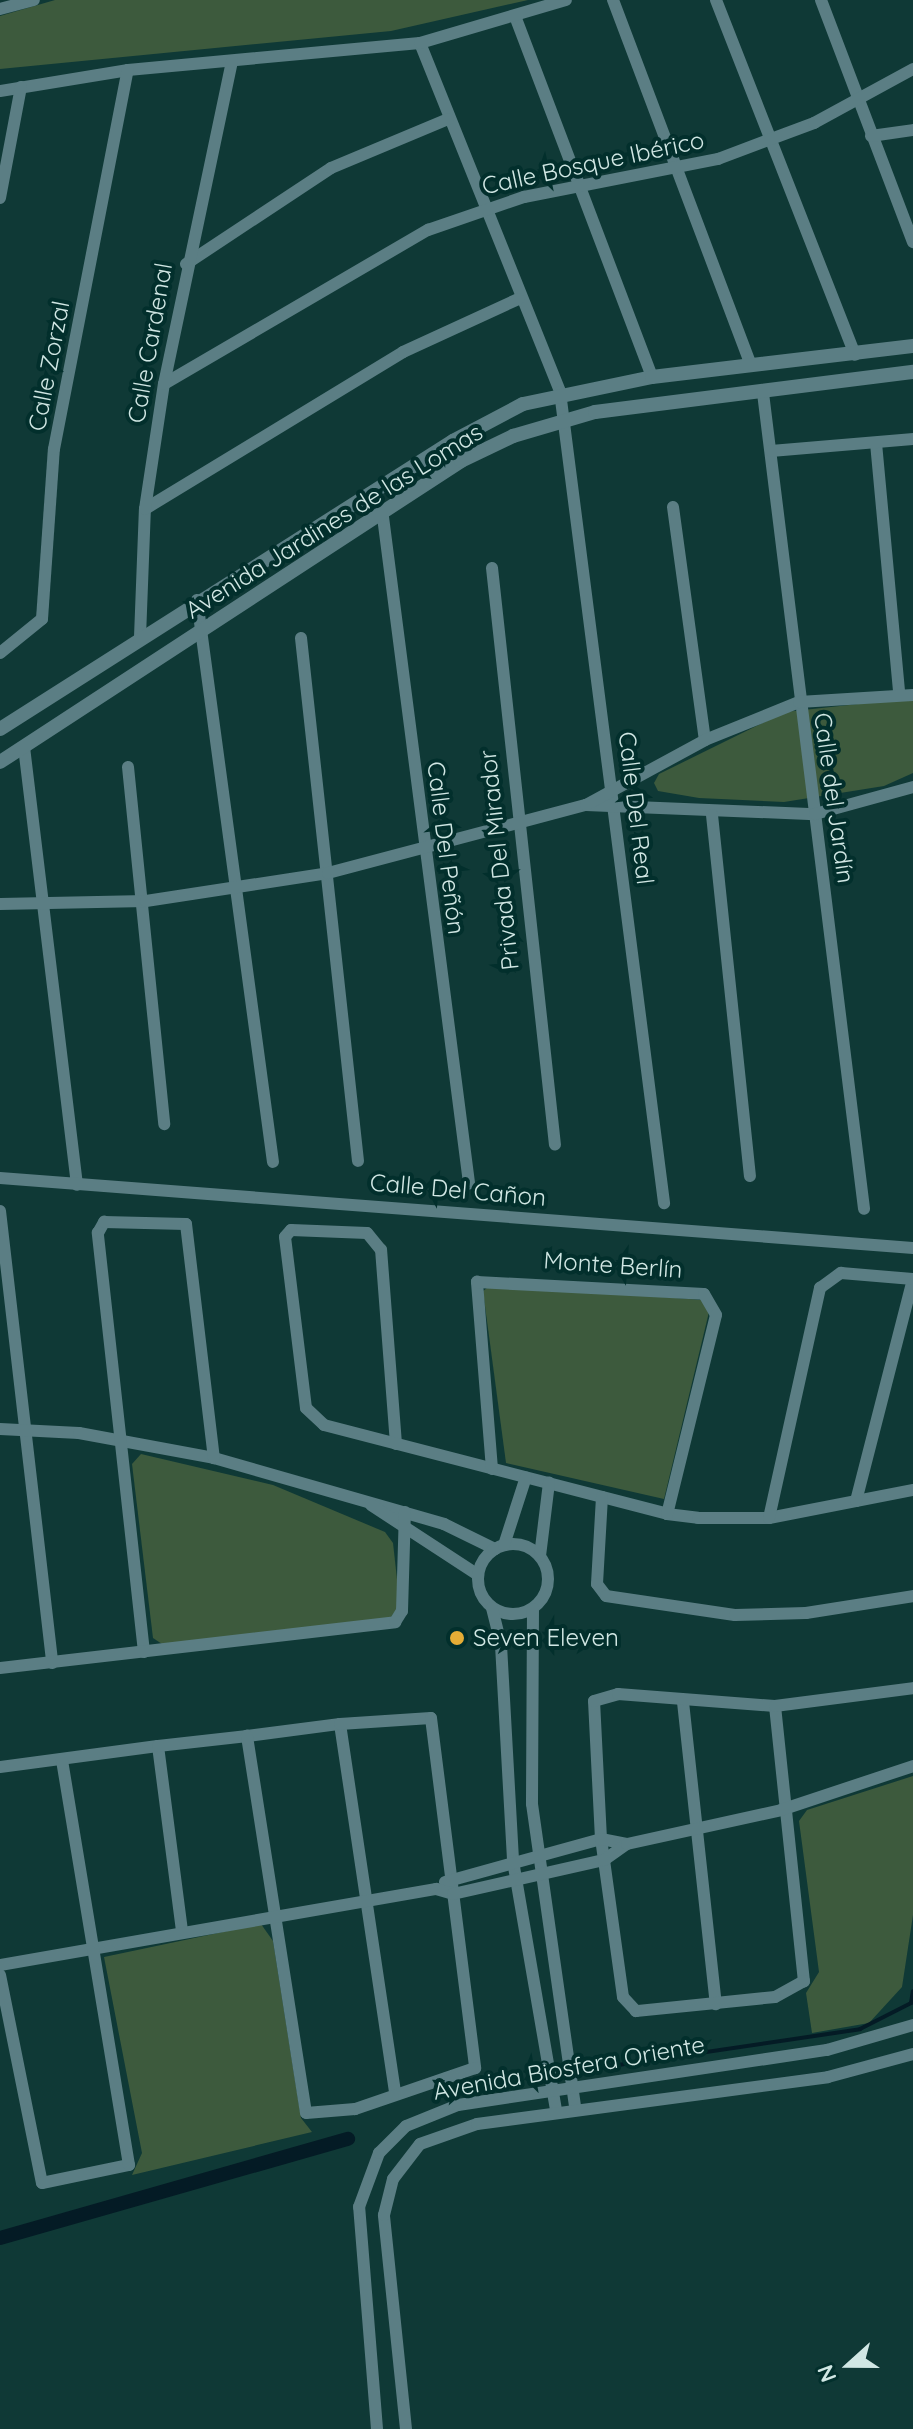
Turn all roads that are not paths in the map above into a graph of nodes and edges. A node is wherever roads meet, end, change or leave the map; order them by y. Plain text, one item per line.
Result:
1 (34, 0) edge
2 (566, 0) edge
3 (613, 0) edge
4 (716, 0) edge
5 (821, 0) edge
6 (0, 9) edge
7 (515, 16) junction
8 (420, 43) junction
9 (232, 61) junction
10 (913, 69) edge
11 (128, 70) junction
12 (21, 87) junction
13 (0, 91) edge
14 (859, 102) junction
15 (448, 119) junction
16 (913, 130) edge
17 (871, 136) junction
18 (770, 142) junction
19 (676, 169) junction
20 (581, 187) junction
21 (0, 198) edge
22 (484, 207) junction
23 (913, 242) edge
24 (186, 264) junction
25 (518, 299) junction
26 (913, 346) edge
27 (855, 355) junction
28 (751, 366) junction
29 (913, 372) edge
30 (652, 377) junction
31 (164, 384) junction
32 (560, 392) junction
33 (763, 393) junction
34 (565, 418) junction
35 (913, 439) edge
36 (876, 443) junction
37 (771, 451) junction
38 (673, 507) dead end
39 (145, 509) junction
40 (383, 517) junction
41 (492, 568) dead end
42 (197, 600) junction
43 (202, 630) junction
44 (140, 637) junction
45 (301, 638) dead end
46 (0, 653) edge
47 (899, 693) junction
48 (913, 695) edge
49 (799, 702) junction
50 (0, 729) edge
51 (705, 740) junction
52 (24, 747) junction
53 (0, 762) edge
54 (128, 767) dead end
55 (913, 787) edge
56 (611, 790) junction
57 (586, 805) junction
58 (614, 808) junction
59 (815, 814) junction
60 (712, 815) junction
61 (516, 824) junction
62 (423, 847) junction
63 (328, 873) junction
64 (236, 892) junction
65 (146, 901) junction
66 (0, 904) edge
67 (45, 906) junction
68 (164, 1124) dead end
69 (555, 1145) dead end
70 (358, 1161) dead end
71 (273, 1162) dead end
72 (750, 1176) dead end
73 (0, 1178) edge
74 (469, 1183) dead end
75 (77, 1185) junction
76 (664, 1203) dead end
77 (864, 1209) dead end
78 (0, 1211) edge
79 (913, 1248) edge
80 (913, 1279) edge
81 (0, 1429) edge
82 (28, 1430) junction
83 (121, 1439) junction
84 (396, 1444) junction
85 (214, 1458) junction
86 (492, 1469) junction
87 (526, 1477) junction
88 (549, 1483) junction
89 (913, 1490) edge
90 (602, 1497) junction
91 (856, 1501) junction
92 (368, 1503) junction
93 (405, 1512) junction
94 (667, 1514) junction
95 (769, 1518) junction
96 (404, 1533) junction
97 (499, 1547) junction
98 (540, 1556) junction
99 (478, 1575) junction
100 (913, 1596) edge
101 (492, 1608) junction
102 (533, 1609) junction
103 (144, 1652) junction
104 (52, 1663) junction
105 (0, 1668) edge
106 (913, 1688) edge
107 (683, 1702) junction
108 (775, 1706) junction
109 (340, 1724) junction
110 (247, 1736) junction
111 (158, 1746) junction
112 (62, 1759) junction
113 (913, 1766) edge
114 (0, 1767) edge
115 (781, 1810) junction
116 (692, 1831) junction
117 (601, 1839) junction
118 (627, 1844) junction
119 (537, 1855) junction
120 (604, 1860) junction
121 (513, 1861) junction
122 (540, 1875) junction
123 (451, 1877) junction
124 (517, 1880) junction
125 (436, 1889) junction
126 (453, 1894) junction
127 (364, 1902) junction
128 (271, 1917) junction
129 (182, 1931) junction
130 (88, 1948) junction
131 (0, 1965) edge
132 (0, 1975) edge
133 (716, 2004) junction
134 (913, 2025) edge
135 (913, 2054) edge
136 (572, 2086) junction
137 (552, 2089) junction
138 (395, 2091) junction
139 (575, 2108) junction
140 (556, 2110) junction
141 (377, 2429) edge
142 (406, 2429) edge

1 - 6 street
2 - 7 street
3 - 19 street
4 - 18 street
5 - 14 street
7 - 8 street
7 - 20 street
8 - 9 street
8 - 15 street, Calle Del Real
9 - 11 street
9 - 24 street, Calle Cardenal
10 - 14 street, Calle Bosque Ibérico
11 - 12 street
11 - 46 street, Calle Zorzal
12 - 13 street
12 - 21 street
14 - 17 street
14 - 18 street, Calle Bosque Ibérico
15 - 22 street, Calle Del Real
15 - 24 street
16 - 17 street
17 - 23 street
18 - 19 street, Calle Bosque Ibérico
18 - 27 street
19 - 20 street, Calle Bosque Ibérico
19 - 28 street
20 - 22 street, Calle Bosque Ibérico
20 - 30 street
22 - 25 street, Calle Del Real
22 - 31 street, Calle Bosque Ibérico
24 - 31 street, Calle Cardenal
25 - 32 street, Calle Del Real
25 - 39 street
26 - 27 street, Avenida Jardines de las Lomas
27 - 28 street, Avenida Jardines de las Lomas
28 - 30 street, Avenida Jardines de las Lomas
29 - 33 street, Avenida Jardines de las Lomas
30 - 32 street, Avenida Jardines de las Lomas
31 - 39 street, Calle Cardenal
32 - 34 street, Calle Del Real
32 - 42 street, Avenida Jardines de las Lomas
33 - 34 street, Avenida Jardines de las Lomas
33 - 37 street, Calle del Jardín
34 - 40 street, Avenida Jardines de las Lomas
34 - 56 street, Calle Del Real
35 - 36 street
36 - 37 street
36 - 47 street
37 - 49 street, Calle del Jardín
38 - 51 street
39 - 44 street, Calle Cardenal
40 - 43 street, Avenida Jardines de las Lomas
40 - 62 street, Calle Del Peñón
41 - 61 street, Privada Del Mirador
42 - 43 street
42 - 44 street, Avenida Jardines de las Lomas
43 - 52 street, Avenida Jardines de las Lomas
43 - 64 street
44 - 50 street, Avenida Jardines de las Lomas
45 - 63 street
47 - 48 street
47 - 49 street
49 - 51 street
49 - 59 street, Calle del Jardín
51 - 56 street
52 - 53 street, Avenida Jardines de las Lomas
52 - 67 street
54 - 65 street
55 - 59 street
56 - 57 street
56 - 58 street, Calle Del Real
57 - 58 street
57 - 61 street
58 - 60 street
58 - 76 street, Calle Del Real
59 - 60 street
59 - 77 street, Calle del Jardín
60 - 72 street
61 - 62 street
61 - 69 street, Privada Del Mirador
62 - 63 street
62 - 74 street, Calle Del Peñón
63 - 64 street
63 - 70 street
64 - 65 street
64 - 71 street
65 - 67 street
65 - 68 street
66 - 67 street
67 - 75 street
73 - 75 street, Calle Del Cañon
75 - 79 street, Calle Del Cañon
78 - 82 street
80 - 91 street
80 - 95 street
81 - 82 street
82 - 83 street
82 - 104 street
83 - 85 street
83 - 85 street
83 - 103 street
84 - 84 street
84 - 86 street
85 - 92 street
86 - 87 street
86 - 94 street, Monte Berlín
87 - 88 street
87 - 97 street
88 - 90 street
88 - 98 street
89 - 91 street
90 - 94 street
90 - 100 street
91 - 95 street
92 - 93 street
92 - 96 street
93 - 96 street
93 - 97 street
94 - 95 street
96 - 99 street
96 - 103 street
97 - 98 street
97 - 99 street
98 - 102 street
99 - 101 street
101 - 102 street
101 - 121 street
102 - 119 street
103 - 104 street
104 - 105 street
106 - 108 street
107 - 108 street
107 - 116 street
107 - 117 street
108 - 115 street
109 - 110 street
109 - 123 street
109 - 127 street
110 - 111 street
110 - 128 street
111 - 112 street
111 - 129 street
112 - 114 street
112 - 130 street
113 - 115 street
115 - 116 street
115 - 133 street
116 - 118 street
116 - 133 street
117 - 118 street
117 - 119 street
117 - 120 street
118 - 120 street
119 - 121 street
119 - 122 street
120 - 122 street
120 - 133 street
121 - 123 street
121 - 124 street
122 - 124 street
122 - 136 street
123 - 125 street
123 - 126 street
124 - 126 street
124 - 137 street
125 - 126 street
125 - 127 street
126 - 138 street
127 - 128 street
127 - 138 street
128 - 129 street
128 - 138 street
129 - 130 street
130 - 131 street
130 - 132 street
134 - 136 street, Avenida Biosfera Oriente
135 - 139 street, Avenida Biosfera Oriente
136 - 137 street, Avenida Biosfera Oriente
136 - 139 street
137 - 140 street
137 - 141 street, Avenida Biosfera Oriente
139 - 140 street, Avenida Biosfera Oriente
140 - 142 street, Avenida Biosfera Oriente

